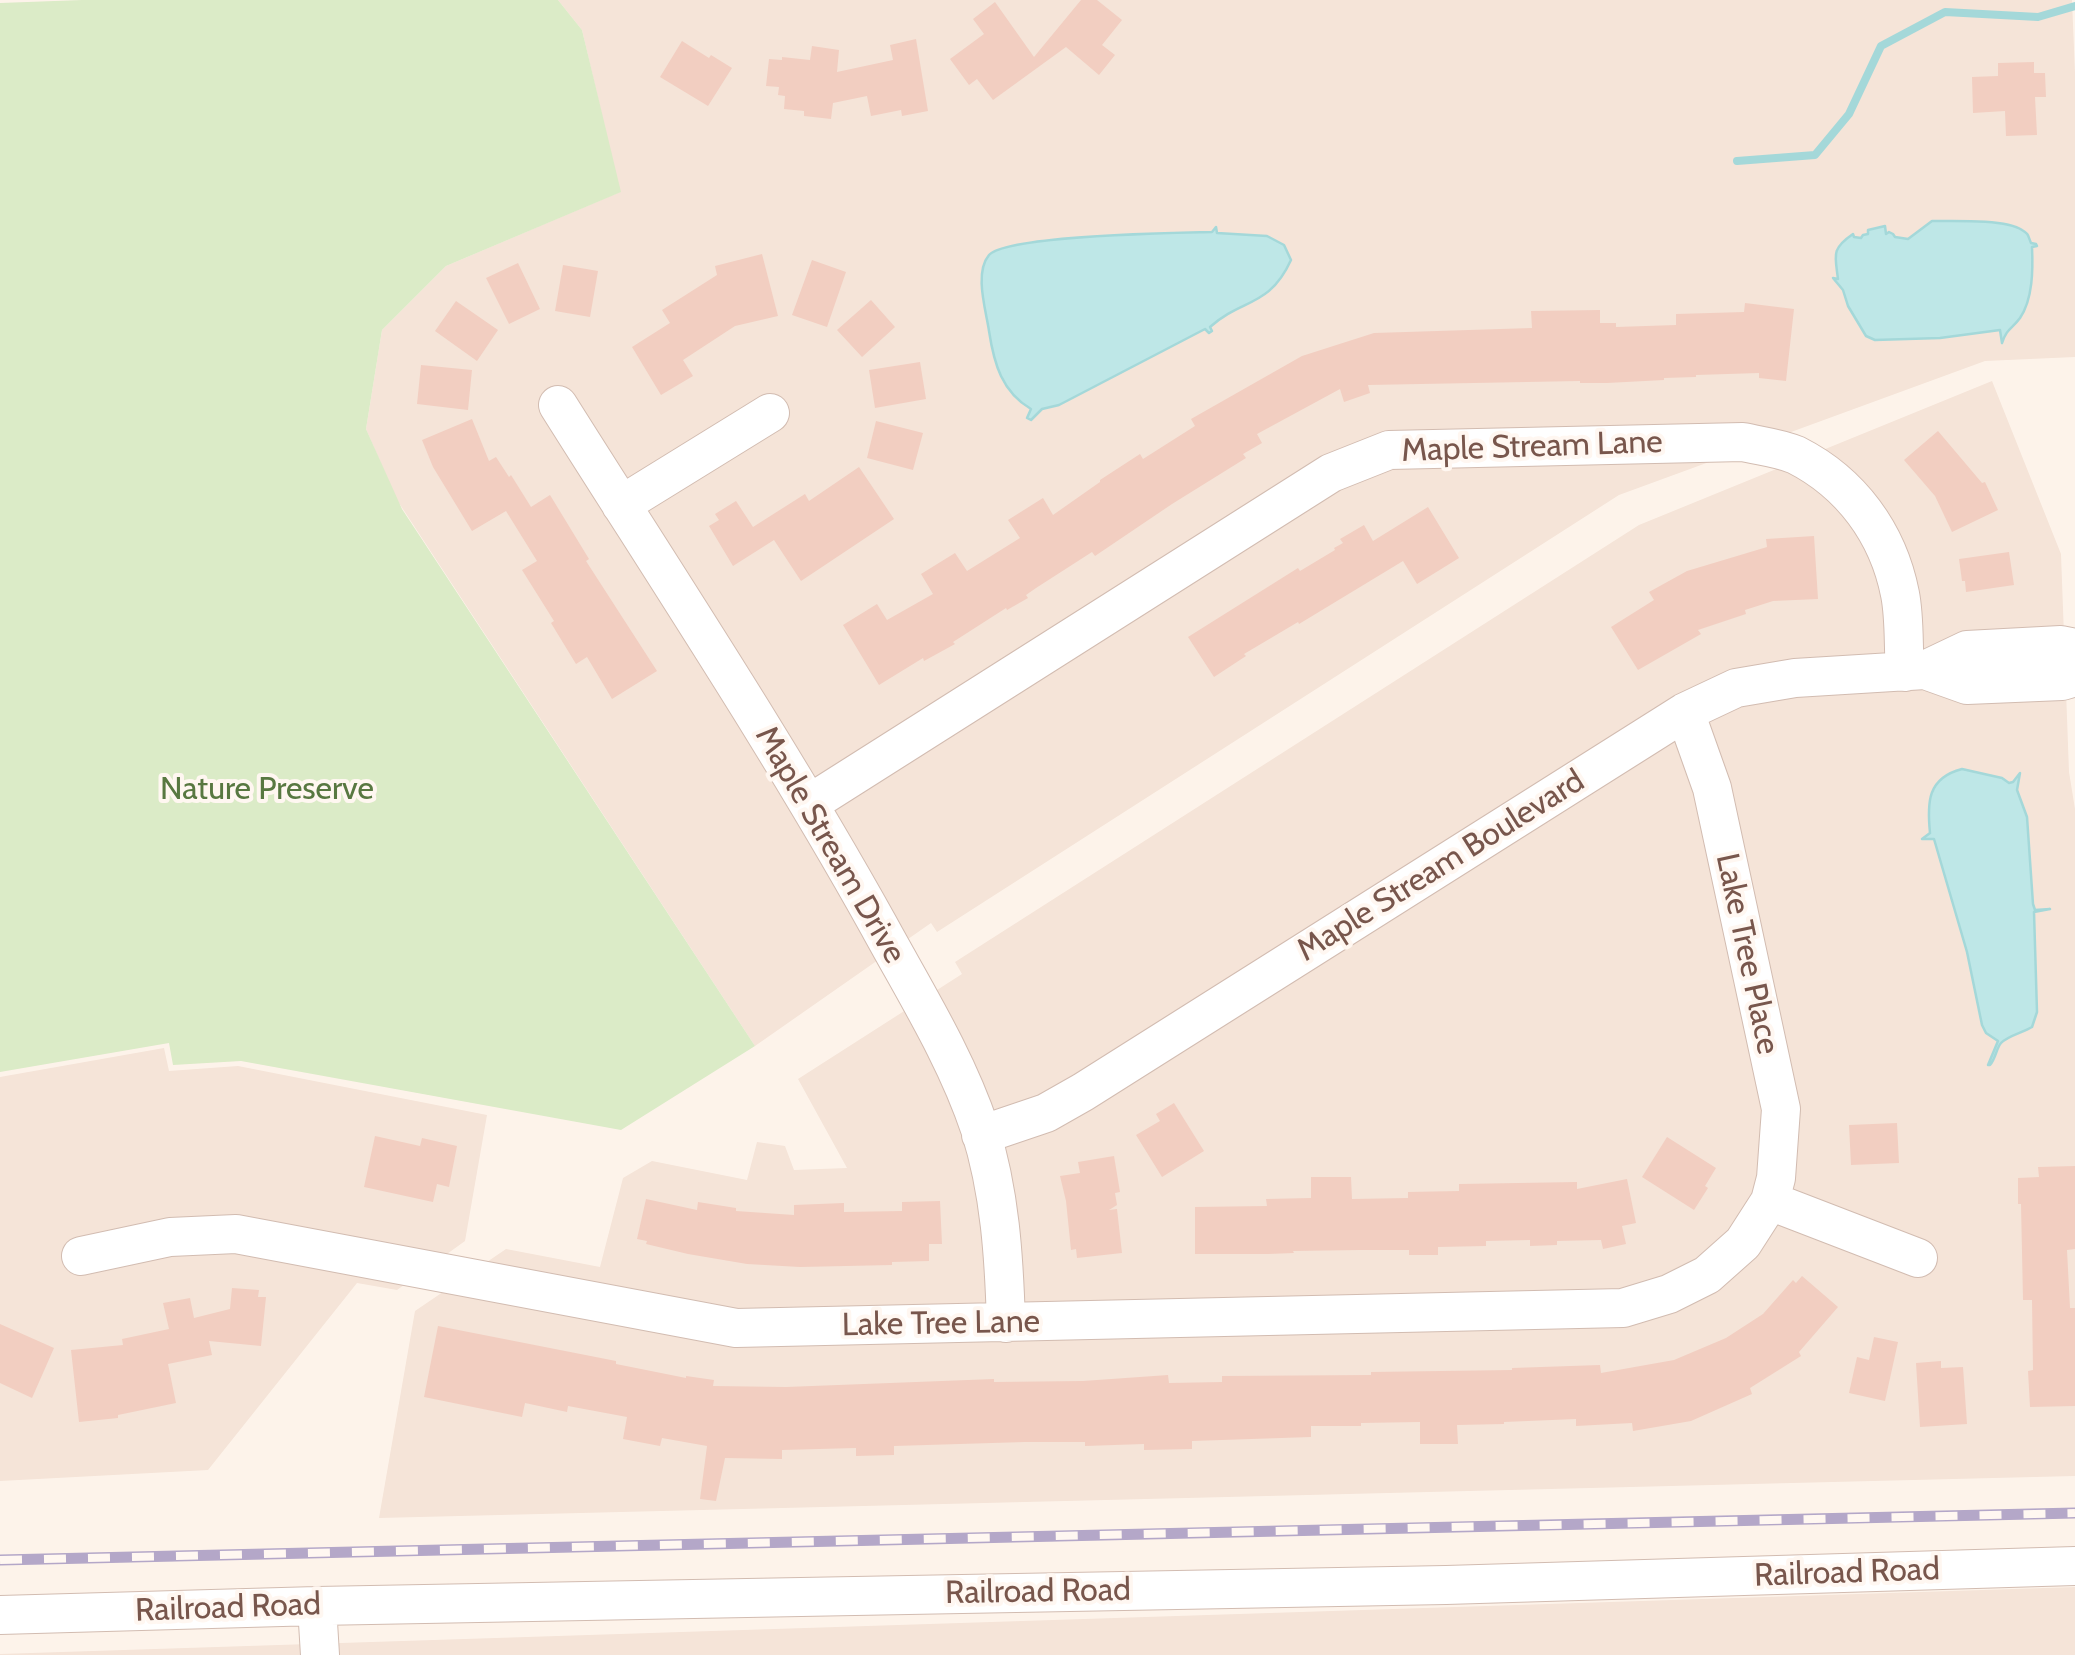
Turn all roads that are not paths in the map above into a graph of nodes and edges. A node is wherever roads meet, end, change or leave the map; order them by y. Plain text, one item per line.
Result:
1 (558, 405) dead end
2 (770, 413) dead end
3 (621, 504) junction
4 (2075, 648) edge
5 (1915, 671) junction
6 (2075, 677) edge
7 (1685, 712) junction
8 (809, 804) junction
9 (982, 1135) junction
10 (1770, 1201) junction
11 (81, 1256) dead end
12 (1918, 1258) dead end
13 (1006, 1323) junction
14 (2075, 1566) edge
15 (318, 1606) junction
16 (0, 1615) edge
17 (320, 1655) edge

1 - 3 street, Maple Stream Drive
2 - 3 street
3 - 8 street, Maple Stream Drive
4 - 5 street, Maple Stream Boulevard
5 - 6 street, Maple Stream Boulevard
5 - 7 street, Maple Stream Boulevard
5 - 8 street, Maple Stream Lane
7 - 9 street, Maple Stream Boulevard
7 - 10 street, Lake Tree Place
8 - 9 street, Maple Stream Drive
9 - 13 street, Maple Stream Drive
10 - 12 street
10 - 13 street, Lake Tree Lane
11 - 13 street, Lake Tree Lane
14 - 15 street, Railroad Road
15 - 16 street, Railroad Road
15 - 17 street

